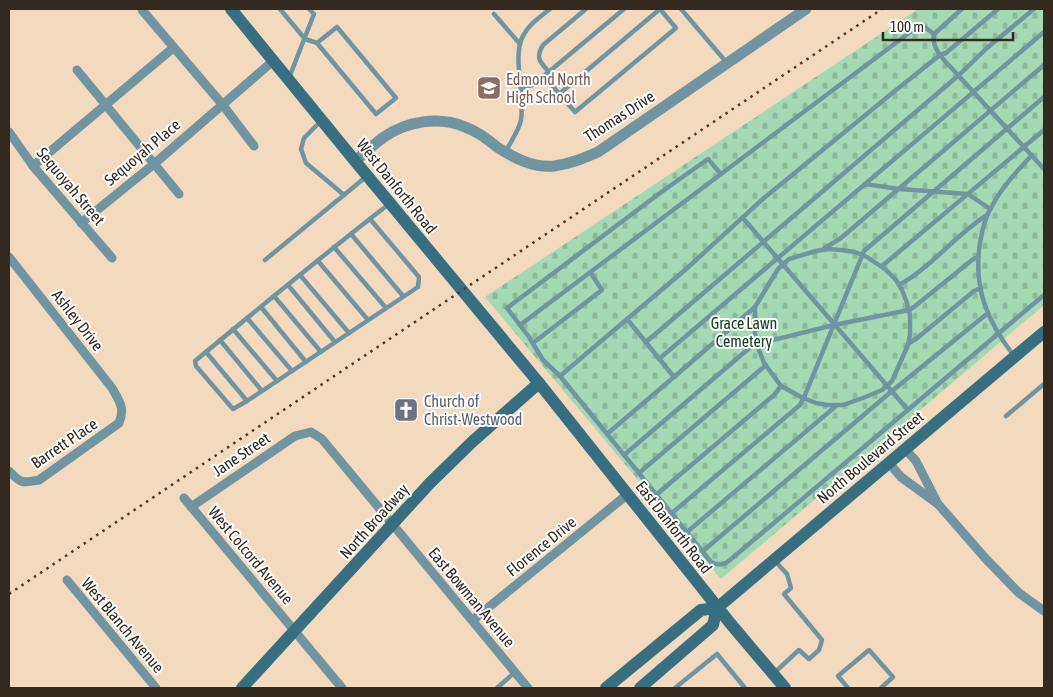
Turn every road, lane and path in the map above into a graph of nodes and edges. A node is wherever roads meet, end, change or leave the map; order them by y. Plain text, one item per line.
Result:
1 (231, 9) edge
2 (280, 9) edge
3 (309, 9) edge
4 (550, 9) edge
5 (586, 9) edge
6 (624, 9) edge
7 (660, 9) edge
8 (681, 9) edge
9 (806, 9) edge
10 (962, 9) edge
11 (998, 9) edge
12 (1034, 9) edge
13 (142, 10) dead end
14 (494, 14) dead end
15 (1044, 32) edge
16 (934, 34) junction
17 (305, 38) junction
18 (317, 42) junction
19 (520, 44) junction
20 (173, 48) junction
21 (940, 55) junction
22 (273, 61) junction
23 (727, 64) junction
24 (1044, 65) edge
25 (77, 70) dead end
26 (547, 74) junction
27 (959, 75) junction
28 (288, 79) junction
29 (521, 88) junction
30 (974, 92) junction
31 (560, 94) junction
32 (1044, 97) edge
33 (222, 104) junction
34 (106, 105) junction
35 (991, 110) junction
36 (322, 120) junction
37 (1008, 128) junction
38 (1044, 130) edge
39 (9, 132) edge
40 (254, 146) dead end
41 (1024, 147) junction
42 (505, 152) junction
43 (1032, 155) junction
44 (355, 161) junction
45 (154, 164) junction
46 (1043, 165) edge
47 (34, 166) junction
48 (721, 174) junction
49 (367, 176) junction
50 (865, 184) junction
51 (899, 189) junction
52 (933, 192) junction
53 (179, 194) dead end
54 (968, 194) junction
55 (344, 196) junction
56 (390, 203) junction
57 (990, 209) junction
58 (988, 214) junction
59 (744, 218) junction
60 (370, 219) junction
61 (81, 223) junction
62 (351, 234) junction
63 (763, 241) junction
64 (334, 248) junction
65 (822, 250) junction
66 (862, 255) junction
67 (9, 256) edge
68 (978, 257) junction
69 (112, 258) dead end
70 (778, 258) junction
71 (265, 260) dead end
72 (318, 261) junction
73 (783, 264) junction
74 (882, 266) junction
75 (590, 272) junction
76 (300, 275) junction
77 (288, 285) junction
78 (899, 285) junction
79 (980, 288) junction
80 (1044, 295) edge
81 (274, 296) junction
82 (403, 296) junction
83 (260, 307) junction
84 (755, 307) junction
85 (386, 308) junction
86 (909, 310) junction
87 (988, 312) junction
88 (247, 318) junction
89 (627, 319) junction
90 (368, 320) junction
91 (520, 325) junction
92 (834, 325) junction
93 (233, 329) junction
94 (350, 332) junction
95 (1044, 332) edge
96 (998, 335) junction
97 (220, 340) junction
98 (335, 342) junction
99 (646, 342) junction
100 (909, 342) junction
101 (534, 343) junction
102 (757, 344) junction
103 (206, 352) junction
104 (321, 352) junction
105 (1014, 357) junction
106 (659, 359) junction
107 (306, 362) junction
108 (766, 365) junction
109 (292, 371) junction
110 (560, 376) junction
111 (674, 377) junction
112 (277, 381) junction
113 (539, 383) junction
114 (1044, 384) edge
115 (781, 386) junction
116 (888, 386) junction
117 (262, 391) junction
118 (892, 391) junction
119 (803, 398) junction
120 (247, 401) junction
121 (121, 404) joint
122 (836, 406) junction
123 (908, 410) junction
124 (1006, 416) dead end
125 (311, 432) joint
126 (607, 434) junction
127 (906, 449) junction
128 (624, 455) junction
129 (889, 463) junction
130 (9, 471) edge
131 (639, 473) junction
132 (628, 494) junction
133 (656, 495) junction
134 (184, 498) dead end
135 (938, 504) junction
136 (191, 507) junction
137 (672, 513) junction
138 (393, 525) junction
139 (687, 532) junction
140 (703, 551) junction
141 (774, 560) junction
142 (67, 580) dead end
143 (717, 608) junction
144 (1044, 611) edge
145 (473, 620) junction
146 (294, 631) junction
147 (515, 672) junction
148 (773, 674) junction
149 (246, 687) edge
150 (156, 688) edge
151 (342, 688) edge
152 (497, 688) edge
153 (528, 688) edge
154 (606, 688) edge
155 (640, 688) edge
156 (675, 688) edge
157 (745, 688) edge
158 (786, 688) edge
159 (848, 688) edge
160 (881, 688) edge

1 - 22 main road, West Danforth Road
2 - 17 lane
3 - 17 lane
4 - 19 lane
5 - 26 lane
6 - 26 lane
7 - 31 lane
7 - 31 lane
8 - 23 lane
9 - 23 street, Thomas Drive
10 - 16 lane
11 - 21 lane
12 - 27 lane
13 - 20 street
14 - 19 lane
15 - 30 lane
16 - 21 lane
16 - 48 lane
17 - 18 lane
17 - 28 lane
18 - 18 lane
19 - 29 lane
20 - 33 street
20 - 34 street
21 - 27 lane
21 - 59 lane
22 - 28 main road, West Danforth Road
22 - 33 street, Sequoyah Place
23 - 42 street, Thomas Drive
24 - 35 lane
25 - 34 street
26 - 29 lane
26 - 31 lane
27 - 30 lane
27 - 63 lane
28 - 36 main road, West Danforth Road
29 - 42 lane
30 - 35 lane
30 - 50 lane
32 - 37 lane
33 - 40 street
33 - 45 street, Sequoyah Place
34 - 45 street
34 - 47 street
35 - 37 lane
35 - 51 lane
36 - 44 main road, West Danforth Road
36 - 55 lane
37 - 41 lane
37 - 52 lane
38 - 41 lane
39 - 47 street, Sequoyah Street
41 - 43 lane
41 - 54 lane
42 - 44 street, Thomas Drive
43 - 46 lane
43 - 57 lane
44 - 49 main road, West Danforth Road
45 - 53 street
45 - 61 street, Sequoyah Place
47 - 61 street, Sequoyah Street
48 - 75 lane
48 - 91 lane
49 - 55 lane
49 - 56 main road, West Danforth Road
50 - 51 lane
50 - 70 lane
51 - 52 lane
51 - 65 lane
52 - 54 lane
52 - 66 lane
54 - 57 lane
54 - 74 lane
55 - 71 lane
56 - 60 lane
56 - 113 main road, West Danforth Road
57 - 58 lane
58 - 68 lane
58 - 78 lane
59 - 63 lane
59 - 89 lane
60 - 62 lane
60 - 82 lane
61 - 69 street, Sequoyah Street
62 - 64 lane
62 - 82 lane
63 - 70 lane
63 - 99 lane
64 - 72 lane
64 - 85 lane
65 - 66 lane
65 - 73 lane
66 - 74 lane
66 - 92 lane
67 - 121 street, Ashley Drive
68 - 79 lane
68 - 86 lane
70 - 73 lane
70 - 106 lane
72 - 76 lane
72 - 90 lane
73 - 84 lane
73 - 92 lane
74 - 78 lane
75 - 91 lane
75 - 101 lane
76 - 77 lane
76 - 94 lane
77 - 81 lane
77 - 98 lane
78 - 86 lane
79 - 87 lane
79 - 100 lane
80 - 96 lane
81 - 83 lane
81 - 104 lane
82 - 85 lane
83 - 88 lane
83 - 107 lane
84 - 102 lane
84 - 111 lane
85 - 90 lane
86 - 92 lane
86 - 100 lane
87 - 96 lane
87 - 118 lane
88 - 93 lane
88 - 109 lane
89 - 99 lane
89 - 110 lane
90 - 94 lane
91 - 101 lane
92 - 102 lane
92 - 116 lane
92 - 119 lane
93 - 97 lane
93 - 112 lane
94 - 98 lane
95 - 105 main road, North Boulevard Street
96 - 105 lane
96 - 123 lane
97 - 103 lane
97 - 117 lane
98 - 104 lane
99 - 106 lane
100 - 116 lane
101 - 110 lane
102 - 108 lane
102 - 128 lane
103 - 120 lane
103 - 120 lane
104 - 107 lane
105 - 127 main road, North Boulevard Street
106 - 111 lane
107 - 109 lane
108 - 115 lane
108 - 131 lane
109 - 112 lane
110 - 126 lane
111 - 126 lane
112 - 117 lane
113 - 132 main road, East Danforth Road
113 - 138 main road, North Broadway
114 - 124 lane
115 - 119 lane
115 - 133 lane
116 - 118 lane
116 - 122 lane
117 - 120 lane
118 - 123 lane
118 - 140 lane
119 - 122 lane
119 - 137 lane
121 - 130 street, Barrett Place
122 - 139 lane
123 - 140 lane
125 - 136 street, Jane Street
125 - 138 street, East Bowman Avenue
126 - 128 lane
127 - 129 main road, North Boulevard Street
127 - 135 street
128 - 131 lane
129 - 135 street
129 - 141 main road, North Boulevard Street
131 - 133 lane
132 - 143 main road, East Danforth Road
132 - 145 street, Florence Drive
133 - 137 lane
134 - 136 street, West Colcord Avenue
135 - 144 street
136 - 146 street, West Colcord Avenue
137 - 139 lane
138 - 145 street, East Bowman Avenue
138 - 146 main road, North Broadway
139 - 140 lane
141 - 143 main road, North Boulevard Street
141 - 148 lane
142 - 150 street, West Blanch Avenue
143 - 148 main road, East Danforth Road
143 - 154 main road, North Boulevard Street
143 - 155 main road, North Boulevard Street
145 - 147 street, East Bowman Avenue
146 - 149 main road, North Broadway
146 - 151 street, West Colcord Avenue
147 - 152 lane
147 - 153 street, East Bowman Avenue
148 - 158 main road, East Danforth Road
156 - 157 lane
159 - 160 lane

